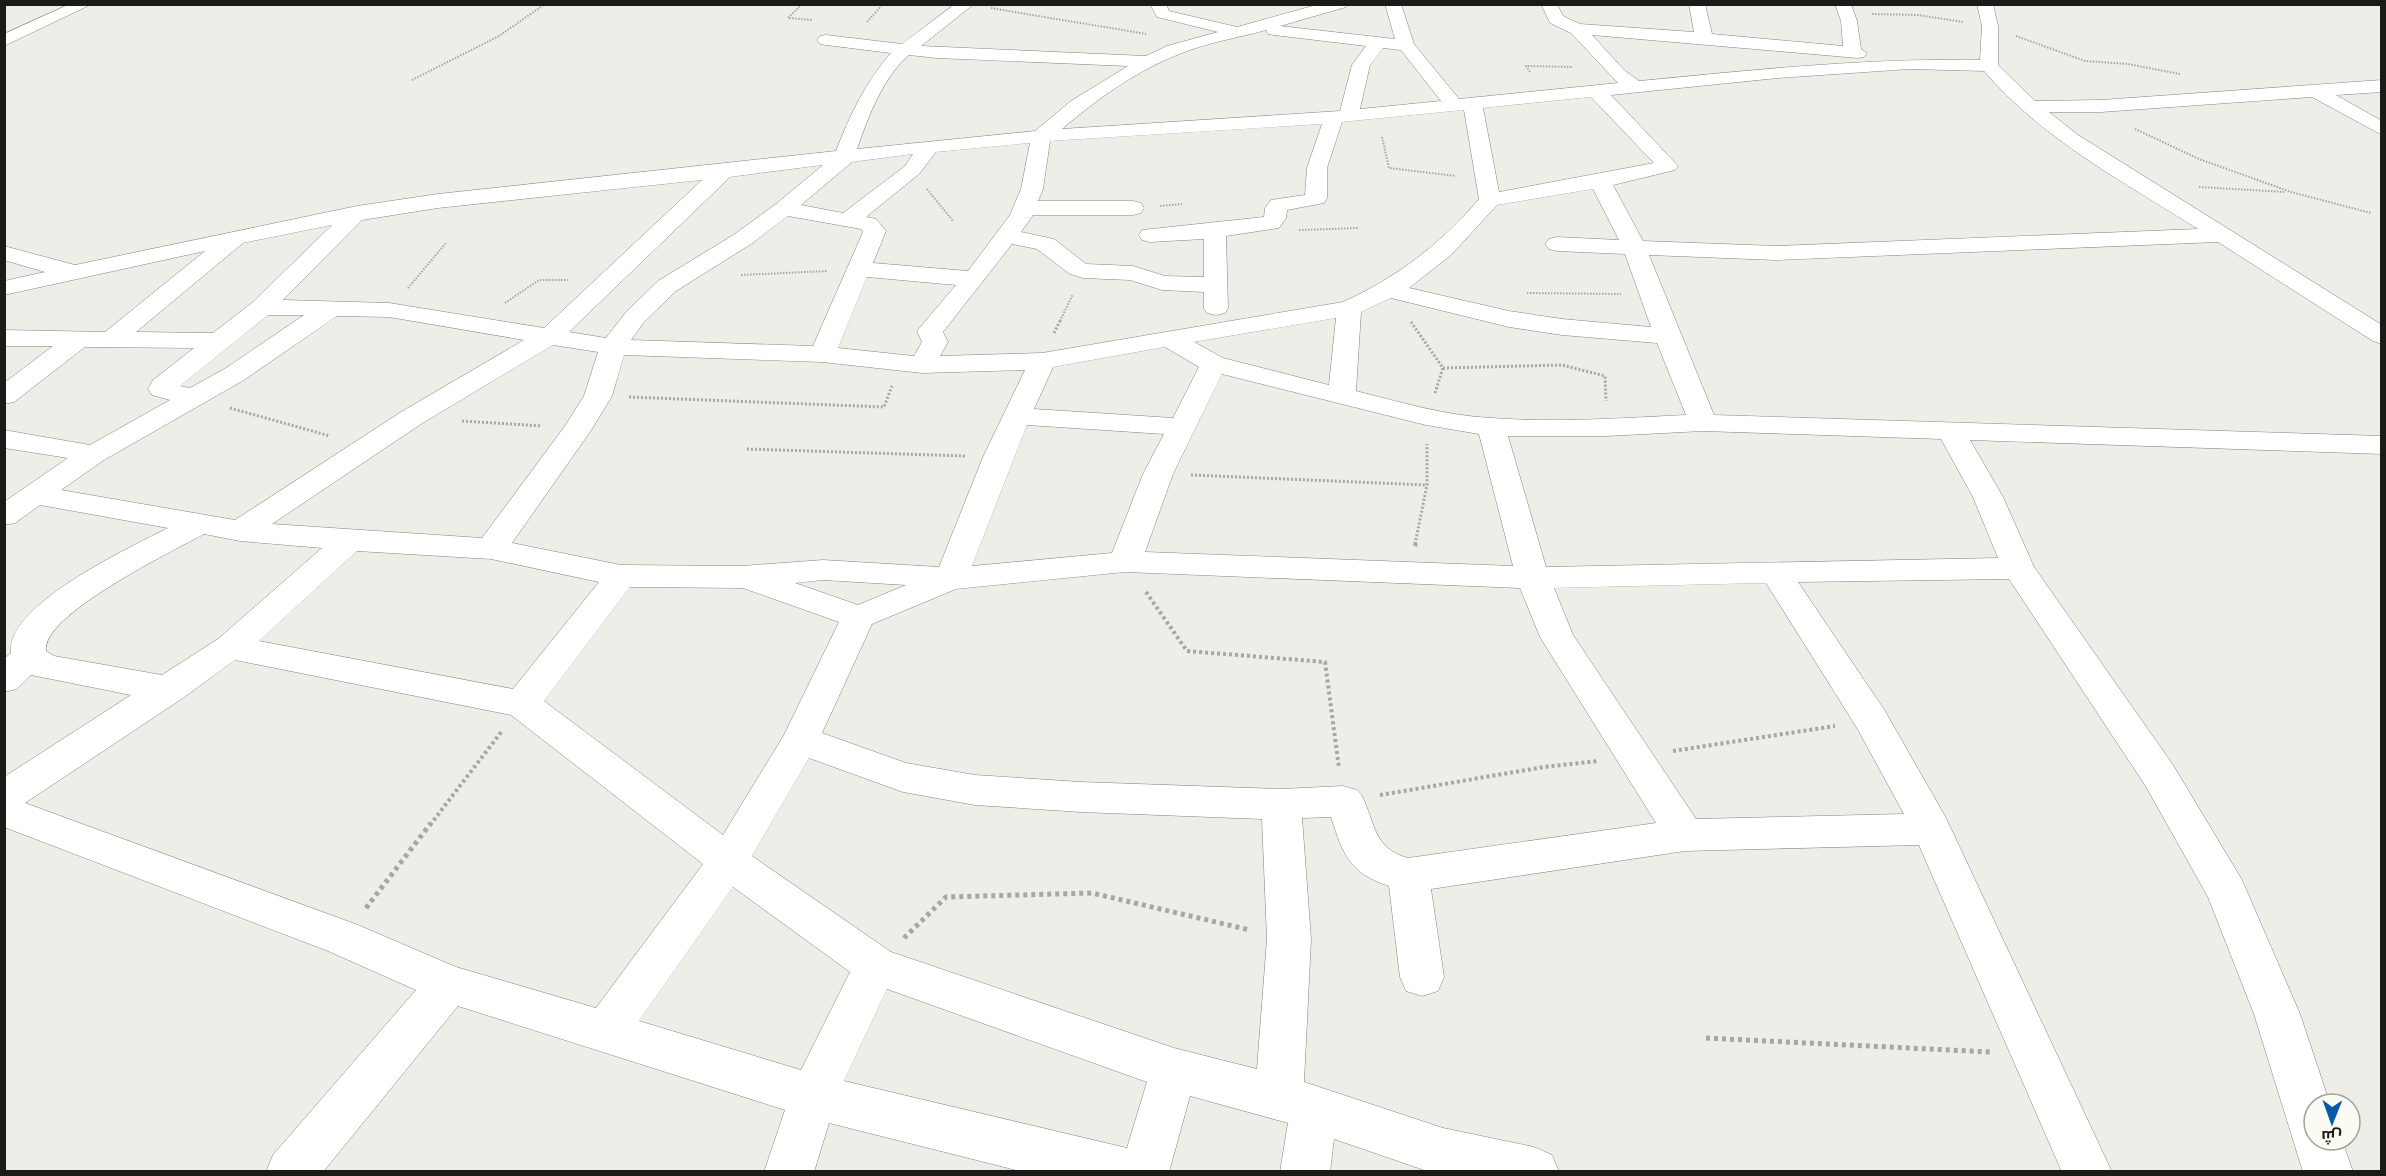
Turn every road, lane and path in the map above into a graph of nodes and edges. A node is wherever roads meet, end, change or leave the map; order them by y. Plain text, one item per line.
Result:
1 (84, 4) edge
2 (545, 4) edge
3 (1158, 4) edge
4 (1340, 4) edge
5 (1393, 4) edge
6 (1549, 4) edge
7 (1697, 4) edge
8 (1985, 4) edge
9 (975, 5) edge
10 (1845, 9) edge
11 (1990, 26) junction
12 (1257, 28) junction
13 (1576, 29) junction
14 (1240, 33) junction
15 (1704, 38) junction
16 (826, 40) dead end
17 (4, 41) edge
18 (1378, 42) junction
19 (1195, 43) junction
20 (1406, 45) junction
21 (907, 49) junction
22 (1853, 52) junction
23 (1148, 61) junction
24 (1910, 64) junction
25 (1989, 66) junction
26 (2183, 75) dead end
27 (412, 81) dead end
28 (2373, 86) edge
29 (1635, 87) junction
30 (1596, 91) junction
31 (2317, 92) junction
32 (2382, 97) edge
33 (1463, 104) junction
34 (2101, 106) junction
35 (2029, 107) junction
36 (1377, 112) junction
37 (1342, 116) junction
38 (2382, 129) edge
39 (1041, 136) junction
40 (930, 146) junction
41 (844, 158) junction
42 (912, 170) junction
43 (724, 171) junction
44 (1600, 181) junction
45 (2145, 184) junction
46 (1488, 189) junction
47 (2291, 192) junction
48 (1029, 198) junction
49 (1132, 198) dead end
50 (784, 209) junction
51 (357, 213) junction
52 (2371, 213) dead end
53 (847, 221) junction
54 (953, 221) dead end
55 (1215, 231) junction
56 (1150, 235) dead end
57 (2224, 235) junction
58 (238, 236) junction
59 (1005, 237) junction
60 (446, 243) dead end
61 (1557, 244) dead end
62 (1634, 246) junction
63 (4, 253) edge
64 (859, 269) junction
65 (1083, 271) junction
66 (73, 272) junction
67 (741, 275) dead end
68 (974, 279) junction
69 (607, 282) junction
70 (1215, 285) junction
71 (4, 288) edge
72 (1388, 290) junction
73 (1652, 294) junction
74 (262, 307) junction
75 (332, 308) junction
76 (1349, 308) junction
77 (389, 310) junction
78 (1509, 319) junction
79 (475, 323) junction
80 (1216, 330) junction
81 (551, 335) junction
82 (1667, 336) junction
83 (2382, 336) edge
84 (4, 338) edge
85 (79, 339) junction
86 (112, 339) junction
87 (1169, 339) junction
88 (219, 341) junction
89 (613, 347) junction
90 (822, 354) junction
91 (1042, 361) junction
92 (911, 364) junction
93 (1214, 364) junction
94 (4, 396) edge
95 (598, 396) junction
96 (1342, 396) junction
97 (194, 398) junction
98 (1016, 417) junction
99 (1426, 417) junction
100 (411, 418) junction
101 (1703, 423) junction
102 (1183, 427) junction
103 (1491, 427) junction
104 (1606, 427) junction
105 (578, 429) junction
106 (1951, 432) junction
107 (4, 439) edge
108 (368, 446) junction
109 (2382, 446) edge
110 (747, 449) dead end
111 (94, 454) junction
112 (998, 457) junction
113 (1158, 474) junction
114 (1428, 485) junction
115 (35, 495) junction
116 (4, 516) edge
117 (197, 525) junction
118 (240, 531) junction
119 (350, 541) junction
120 (492, 549) junction
121 (1125, 562) junction
122 (2019, 569) junction
123 (1775, 572) junction
124 (1409, 573) junction
125 (621, 576) junction
126 (742, 577) junction
127 (1533, 578) junction
128 (951, 579) junction
129 (859, 616) junction
130 (230, 647) junction
131 (17, 668) edge
132 (170, 689) junction
133 (522, 704) junction
134 (1872, 721) junction
135 (800, 740) junction
136 (1634, 757) junction
137 (4, 797) edge
138 (1343, 801) junction
139 (1281, 804) junction
140 (4, 811) edge
141 (1932, 829) junction
142 (1685, 835) junction
143 (728, 861) junction
144 (1408, 874) junction
145 (343, 938) junction
146 (1289, 939) junction
147 (876, 966) junction
148 (1422, 977) dead end
149 (448, 984) junction
150 (606, 1031) junction
151 (1706, 1038) dead end
152 (2034, 1054) junction
153 (1174, 1070) junction
154 (2302, 1092) edge
155 (813, 1095) junction
156 (1296, 1103) junction
157 (2322, 1152) edge
158 (1524, 1170) edge
159 (291, 1172) edge
160 (789, 1172) edge
161 (1125, 1172) edge
162 (1144, 1172) edge
163 (1305, 1172) edge
164 (2087, 1172) edge
165 (2328, 1172) edge

1 - 17 street
2 - 27 path
3 - 14 street
4 - 12 street
5 - 20 street
6 - 13 street
7 - 15 street
8 - 11 street
9 - 19 path
9 - 21 street
10 - 11 path
10 - 22 street
11 - 25 street
11 - 26 path
12 - 14 street
12 - 18 street
13 - 15 street
13 - 29 street
14 - 19 street
15 - 22 street
16 - 21 street
18 - 20 street
18 - 37 street
19 - 23 street
20 - 33 street
21 - 23 street
21 - 41 street
22 - 24 street
23 - 39 street
24 - 25 street
24 - 29 street
25 - 35 street
28 - 31 street
28 - 32 street
29 - 30 street
30 - 33 street
30 - 44 street
31 - 34 street
31 - 38 street
33 - 36 street
33 - 46 street
34 - 35 street
34 - 47 path
35 - 45 street
36 - 37 street
36 - 46 path
37 - 39 street
37 - 55 street
39 - 40 street
39 - 48 street
40 - 41 street
40 - 42 street
41 - 43 street
41 - 50 street
42 - 53 street
42 - 54 path
43 - 51 street
43 - 69 street
44 - 46 street
44 - 62 street
45 - 47 path
45 - 57 street
46 - 72 street
47 - 52 path
48 - 49 street
48 - 59 street
50 - 53 street
50 - 89 street
51 - 58 street
51 - 74 street
53 - 64 street
55 - 56 street
55 - 70 street
57 - 62 street
57 - 83 street
58 - 66 street
58 - 86 street
59 - 65 street
59 - 68 street
60 - 77 path
61 - 62 street
62 - 73 street
63 - 66 street
64 - 67 path
64 - 68 street
64 - 90 street
65 - 70 street
65 - 91 path
66 - 71 street
68 - 92 street
69 - 79 path
69 - 81 street
70 - 80 street
72 - 76 street
72 - 78 street
72 - 104 path
73 - 78 path
73 - 82 street
74 - 75 street
74 - 88 street
75 - 77 street
75 - 97 street
76 - 80 street
76 - 96 street
77 - 79 street
78 - 82 street
79 - 81 street
80 - 87 street
81 - 89 street
81 - 100 street
82 - 101 street
84 - 85 street
85 - 86 street
85 - 94 street
86 - 88 street
87 - 91 street
87 - 93 street
88 - 97 street
89 - 90 street
89 - 95 street
90 - 92 street
91 - 92 street
91 - 98 street
92 - 95 path
93 - 96 street
93 - 102 street
95 - 105 street
96 - 99 street
97 - 108 path
97 - 111 street
98 - 102 street
98 - 112 street
99 - 103 street
99 - 114 path
100 - 105 path
100 - 108 street
101 - 104 street
101 - 106 street
102 - 113 street
103 - 104 street
103 - 127 street
105 - 120 street
106 - 109 street
106 - 122 street
107 - 111 street
108 - 118 street
110 - 112 path
111 - 115 street
112 - 128 street
113 - 114 path
113 - 121 street
114 - 124 path
115 - 116 street
115 - 117 street
117 - 118 street
117 - 131 street
118 - 119 street
119 - 120 street
119 - 130 street
120 - 125 street
121 - 124 street
121 - 128 street
121 - 138 path
122 - 123 street
122 - 154 street
123 - 127 street
123 - 134 street
124 - 127 street
125 - 126 street
125 - 133 street
126 - 128 street
126 - 129 street
127 - 136 street
128 - 129 street
129 - 135 street
130 - 132 street
130 - 133 street
131 - 132 street
132 - 137 street
133 - 143 street
133 - 145 path
134 - 136 path
134 - 141 street
135 - 139 street
135 - 143 street
136 - 138 path
136 - 142 street
138 - 139 street
138 - 144 street
139 - 146 street
140 - 145 street
141 - 142 street
141 - 152 street
142 - 144 street
143 - 147 street
143 - 150 street
144 - 148 street
145 - 149 street
146 - 147 path
146 - 156 street
147 - 153 street
147 - 155 street
149 - 150 street
149 - 159 street
150 - 155 street
151 - 152 path
152 - 164 street
153 - 156 street
153 - 162 street
155 - 160 street
155 - 161 street
156 - 158 street
156 - 163 street
157 - 165 street

